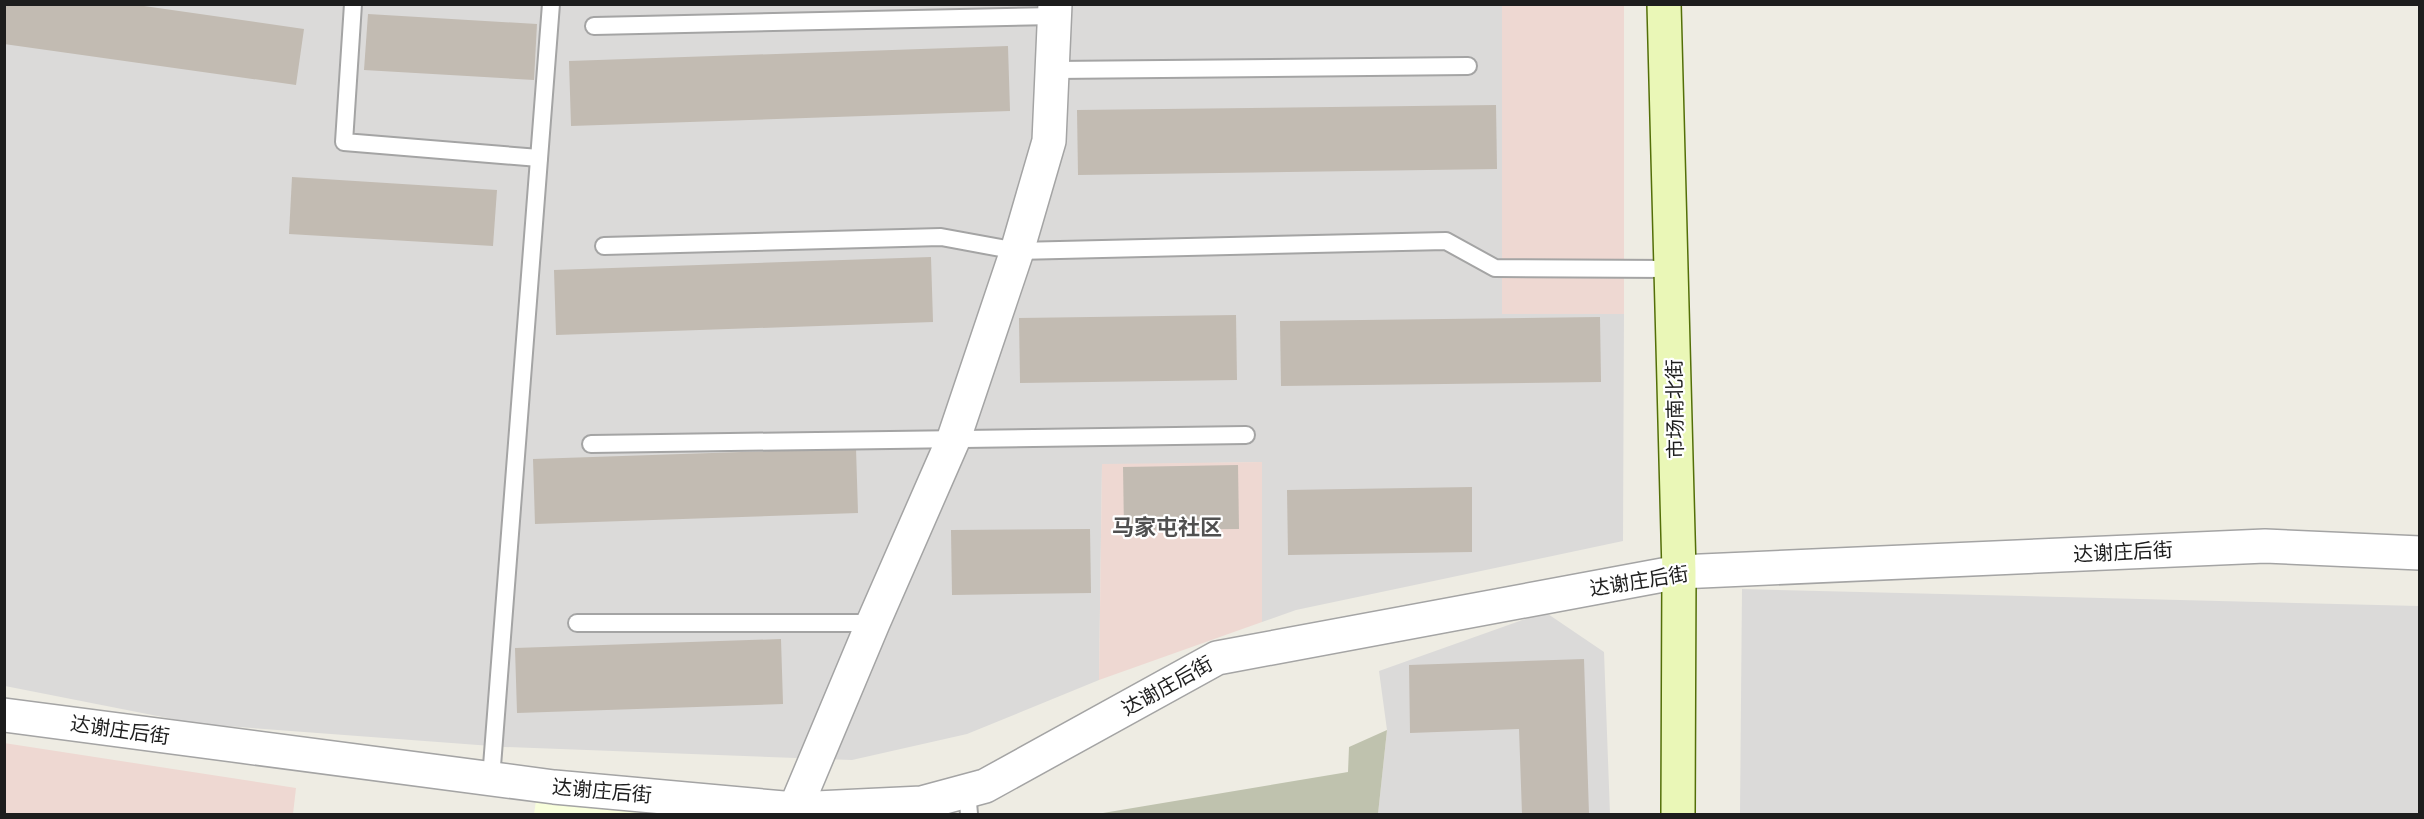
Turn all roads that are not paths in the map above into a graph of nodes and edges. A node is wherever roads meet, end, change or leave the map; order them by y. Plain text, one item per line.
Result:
1 (353, 4) edge
2 (551, 4) edge
3 (1664, 4) edge
4 (1055, 10) edge
5 (594, 26) dead end
6 (1468, 66) dead end
7 (1054, 70) junction
8 (539, 158) junction
9 (604, 246) dead end
10 (1017, 251) junction
11 (1671, 269) junction
12 (1246, 435) dead end
13 (954, 438) junction
14 (591, 444) dead end
15 (2420, 553) edge
16 (1679, 572) junction
17 (578, 623) dead end
18 (873, 623) junction
19 (4, 715) edge
20 (490, 779) junction
21 (968, 803) edge
22 (795, 809) junction
23 (1678, 814) edge

1 - 8 lane
2 - 8 lane
3 - 11 street, 市场南北街
4 - 5 lane
4 - 7 street
6 - 7 lane
7 - 10 street
8 - 20 lane
9 - 10 lane
10 - 11 lane
10 - 13 street
11 - 16 street, 市场南北街
12 - 13 lane
13 - 14 lane
13 - 18 street
15 - 16 street, 达谢庄后街
16 - 21 street, 达谢庄后街
16 - 23 street, 市场南北街
17 - 18 lane
18 - 22 street
19 - 20 street, 达谢庄后街
20 - 22 street, 达谢庄后街
21 - 22 street, 达谢庄后街

